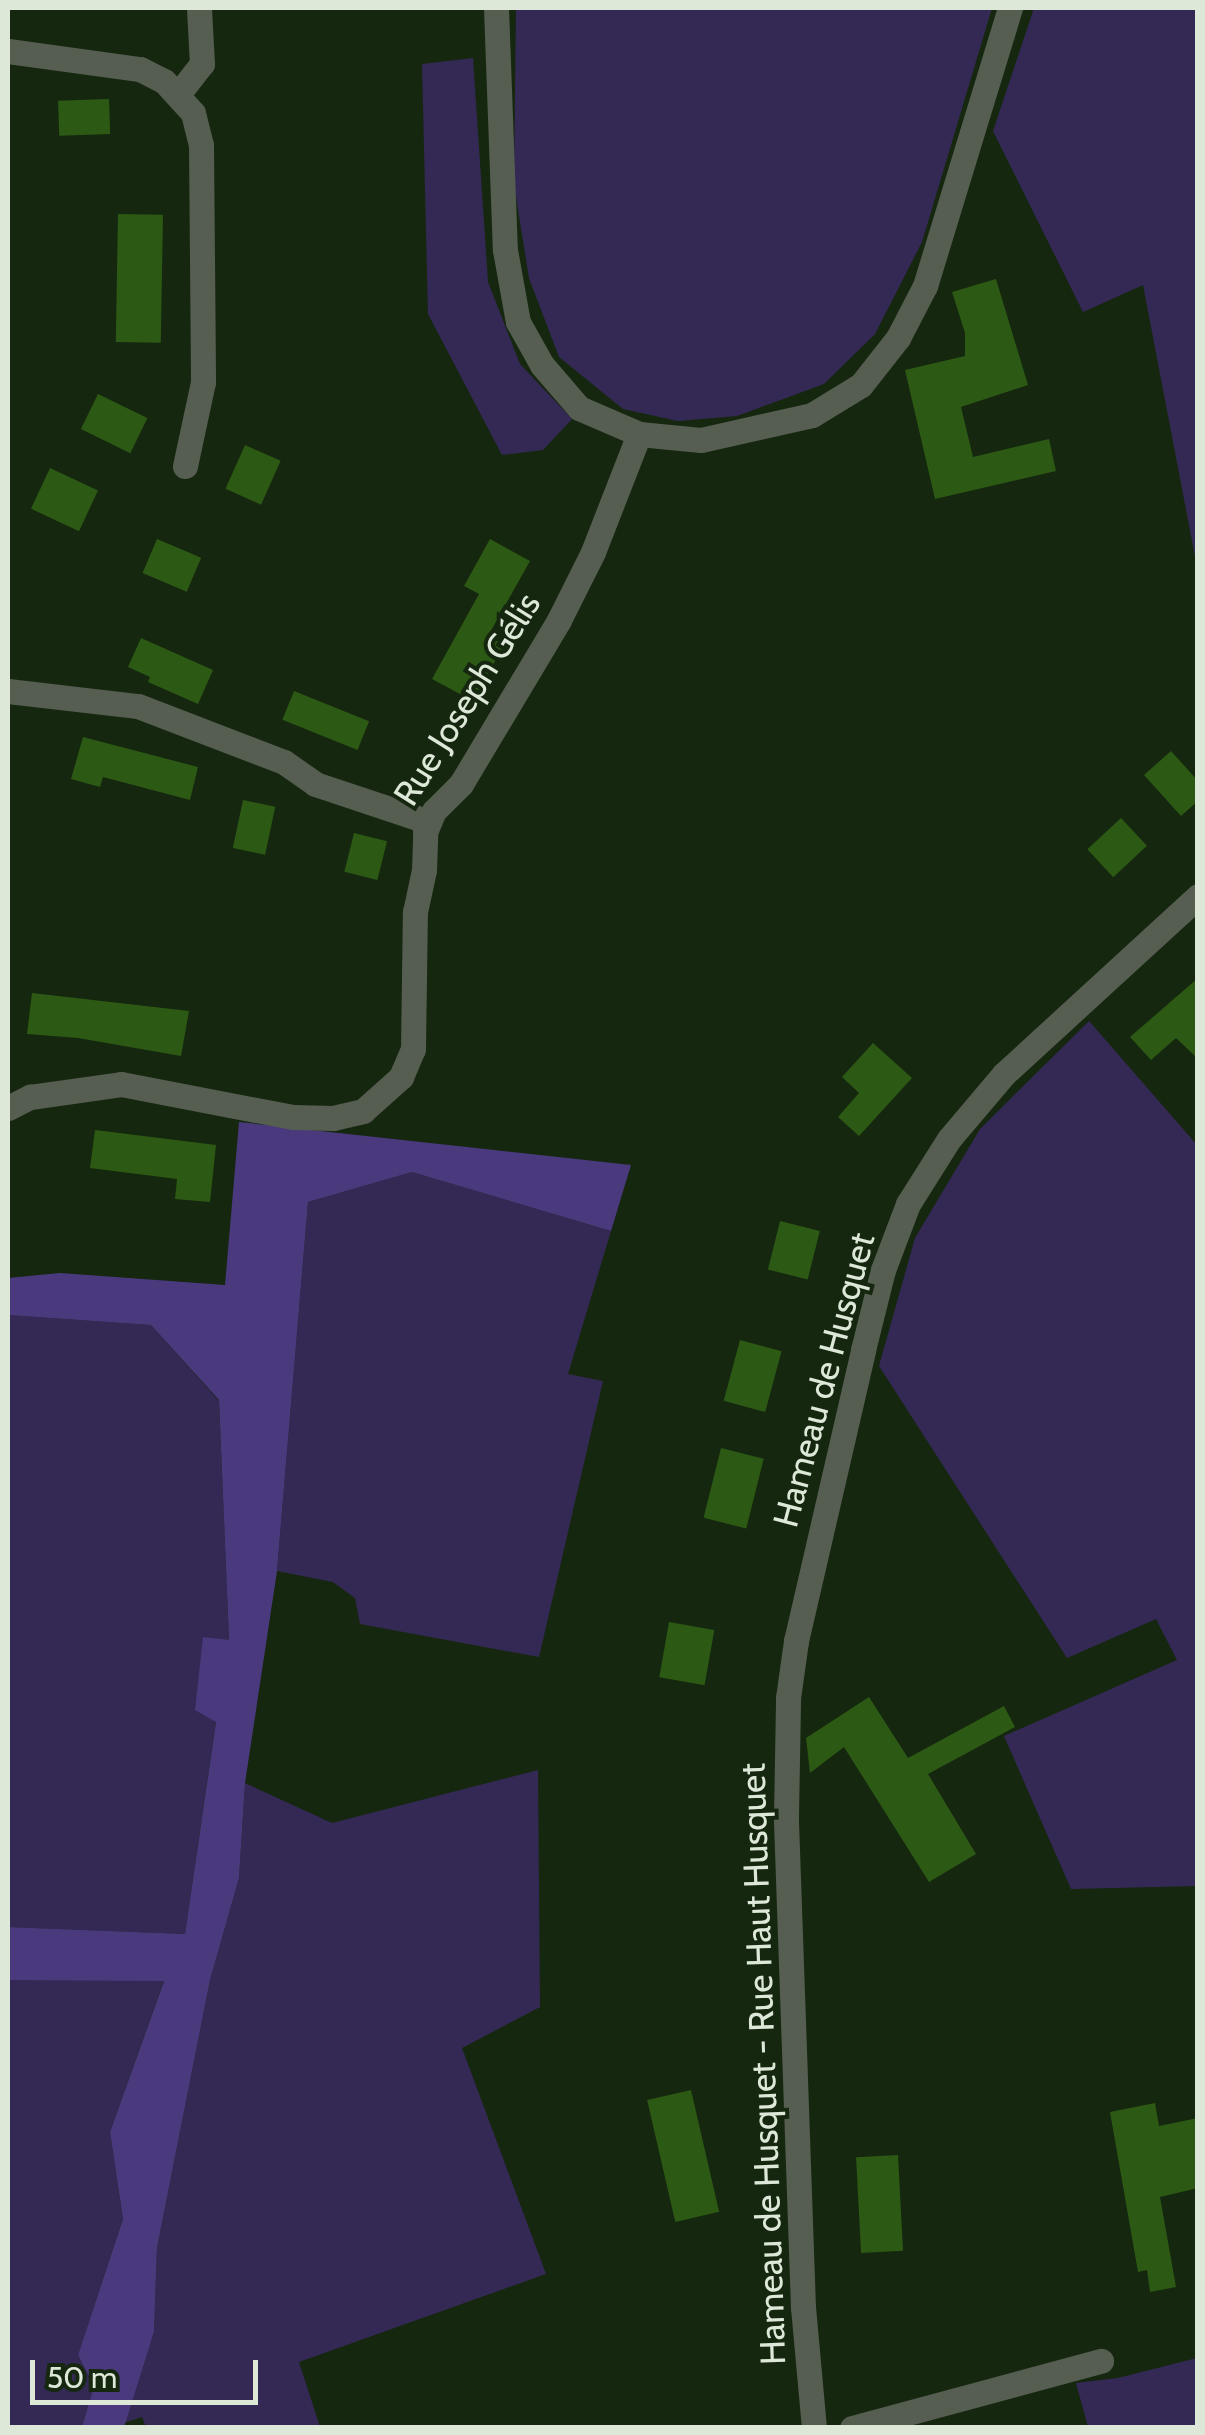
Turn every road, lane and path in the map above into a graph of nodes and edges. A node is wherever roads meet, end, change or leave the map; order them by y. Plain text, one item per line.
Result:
1 (199, 8) edge
2 (496, 8) edge
3 (1010, 8) edge
4 (8, 51) edge
5 (179, 93) junction
6 (639, 434) junction
7 (185, 466) dead end
8 (8, 691) edge
9 (429, 822) junction
10 (1198, 896) edge
11 (8, 1108) edge
12 (788, 1698) joint
13 (1101, 2361) dead end
14 (814, 2428) edge
15 (852, 2428) edge

1 - 5 street
2 - 6 street
3 - 6 street
4 - 5 street
5 - 7 street
6 - 9 street, Rue Joseph Gélis
8 - 9 street
9 - 11 street, Rue Joseph Gélis
10 - 12 street, Hameau de Husquet
12 - 14 street, Hameau de Husquet - Rue Haut Husquet
13 - 15 street

